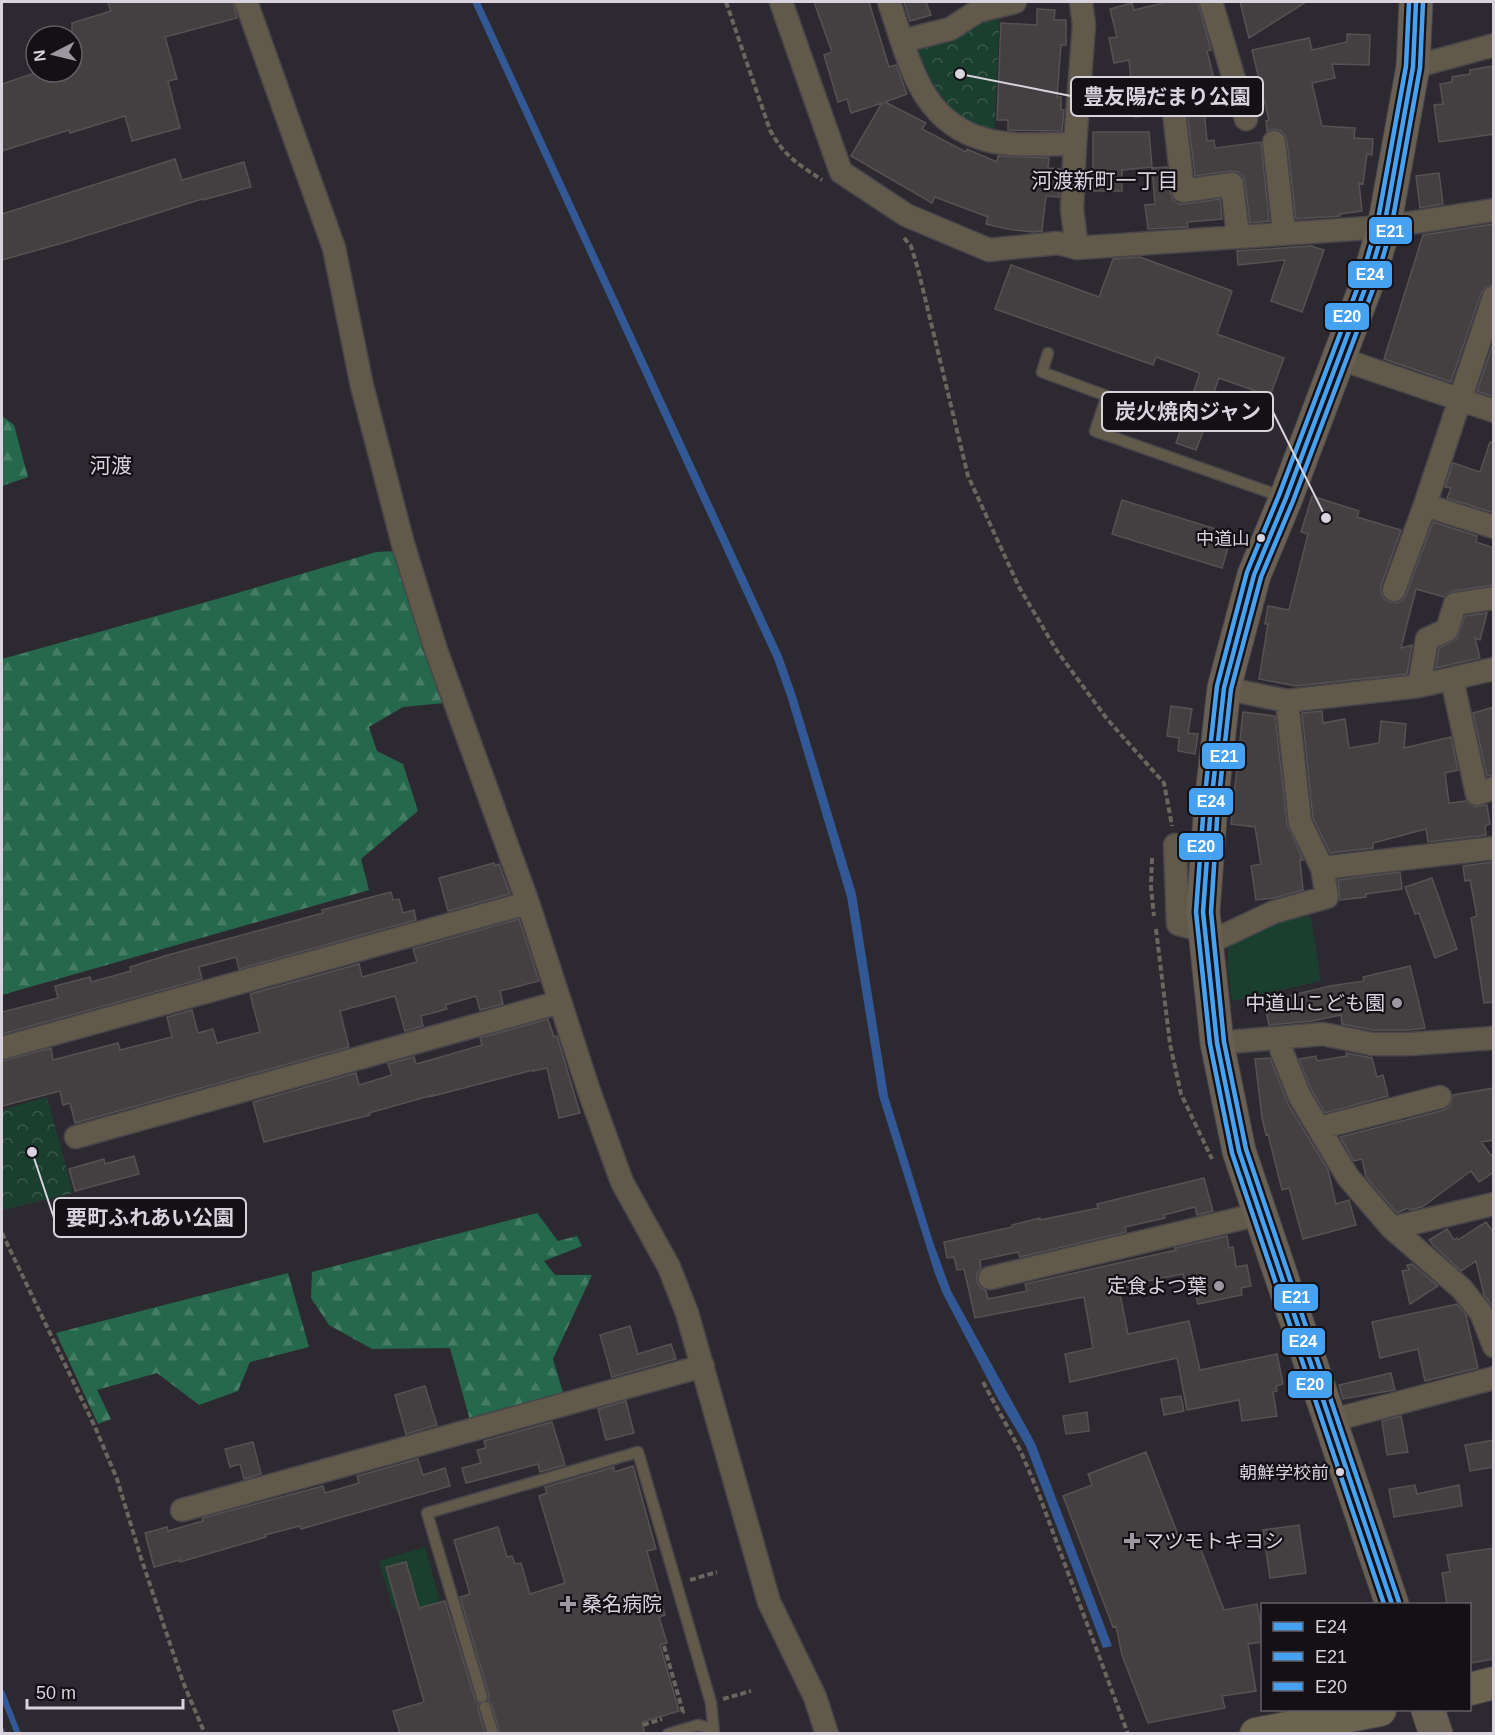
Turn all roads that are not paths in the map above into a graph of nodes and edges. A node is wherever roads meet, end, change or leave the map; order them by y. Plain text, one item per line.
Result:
1 (246, 2) edge
2 (781, 2) edge
3 (888, 2) edge
4 (1015, 2) edge
5 (1081, 2) edge
6 (1211, 2) edge
7 (1416, 2) edge
8 (902, 41) junction
9 (1494, 45) edge
10 (1413, 67) junction
11 (1174, 112) dead end
12 (1246, 119) dead end
13 (1274, 142) dead end
14 (1075, 144) junction
15 (1494, 210) edge
16 (1384, 227) junction
17 (1284, 232) junction
18 (1238, 236) junction
19 (1077, 248) junction
20 (1494, 297) edge
21 (1048, 353) dead end
22 (1338, 358) junction
23 (1459, 399) junction
24 (1494, 411) edge
25 (1286, 498) junction
26 (1425, 505) junction
27 (1494, 527) edge
28 (1394, 590) dead end
29 (1494, 598) edge
30 (1494, 669) edge
31 (1452, 679) junction
32 (1419, 686) junction
33 (1224, 688) junction
34 (1287, 701) junction
35 (1494, 788) edge
36 (1175, 844) road end
37 (1494, 848) edge
38 (1322, 868) junction
39 (528, 903) junction
40 (1205, 937) junction
41 (560, 1002) junction
42 (1279, 1038) junction
43 (1494, 1038) edge
44 (1217, 1043) junction
45 (2, 1048) edge
46 (1440, 1098) dead end
47 (1319, 1128) junction
48 (75, 1137) dead end
49 (1494, 1204) edge
50 (1260, 1214) junction
51 (1392, 1228) junction
52 (990, 1278) dead end
53 (1494, 1346) edge
54 (703, 1366) junction
55 (1494, 1378) edge
56 (1329, 1421) junction
57 (183, 1510) dead end
58 (1391, 1603) edge
59 (1494, 1683) edge
60 (1471, 1689) edge
61 (1375, 1711) edge
62 (1428, 1711) edge
63 (713, 1731) edge
64 (493, 1734) edge
65 (668, 1734) edge
66 (827, 1734) edge
67 (1257, 1734) edge
68 (1436, 1734) edge

1 - 39 street
2 - 19 street
3 - 8 street
4 - 8 street
5 - 14 street
6 - 12 street
7 - 10 highway
8 - 14 street
9 - 10 street
10 - 16 highway
11 - 18 street
13 - 17 street
14 - 19 street
15 - 16 street
16 - 17 street
16 - 22 highway
17 - 18 street
18 - 19 street
20 - 23 street
21 - 25 lane
22 - 23 street
22 - 25 highway
23 - 24 street
23 - 26 street
25 - 33 highway
26 - 27 street
26 - 28 street
29 - 32 street
30 - 31 street
31 - 32 street
31 - 35 street
32 - 34 street
33 - 34 street
33 - 40 highway
34 - 38 street
36 - 40 street
37 - 38 street
38 - 40 street
39 - 41 street
39 - 45 street
40 - 44 highway
41 - 48 street
41 - 54 street
42 - 43 street
42 - 44 street
42 - 47 street
44 - 50 highway
46 - 47 street
47 - 51 street
49 - 51 street
50 - 52 street
50 - 56 highway
51 - 53 street
54 - 57 street
54 - 66 street
55 - 56 street
56 - 58 highway
59 - 60 street
61 - 67 street
62 - 68 highway
63 - 64 lane
63 - 65 lane

